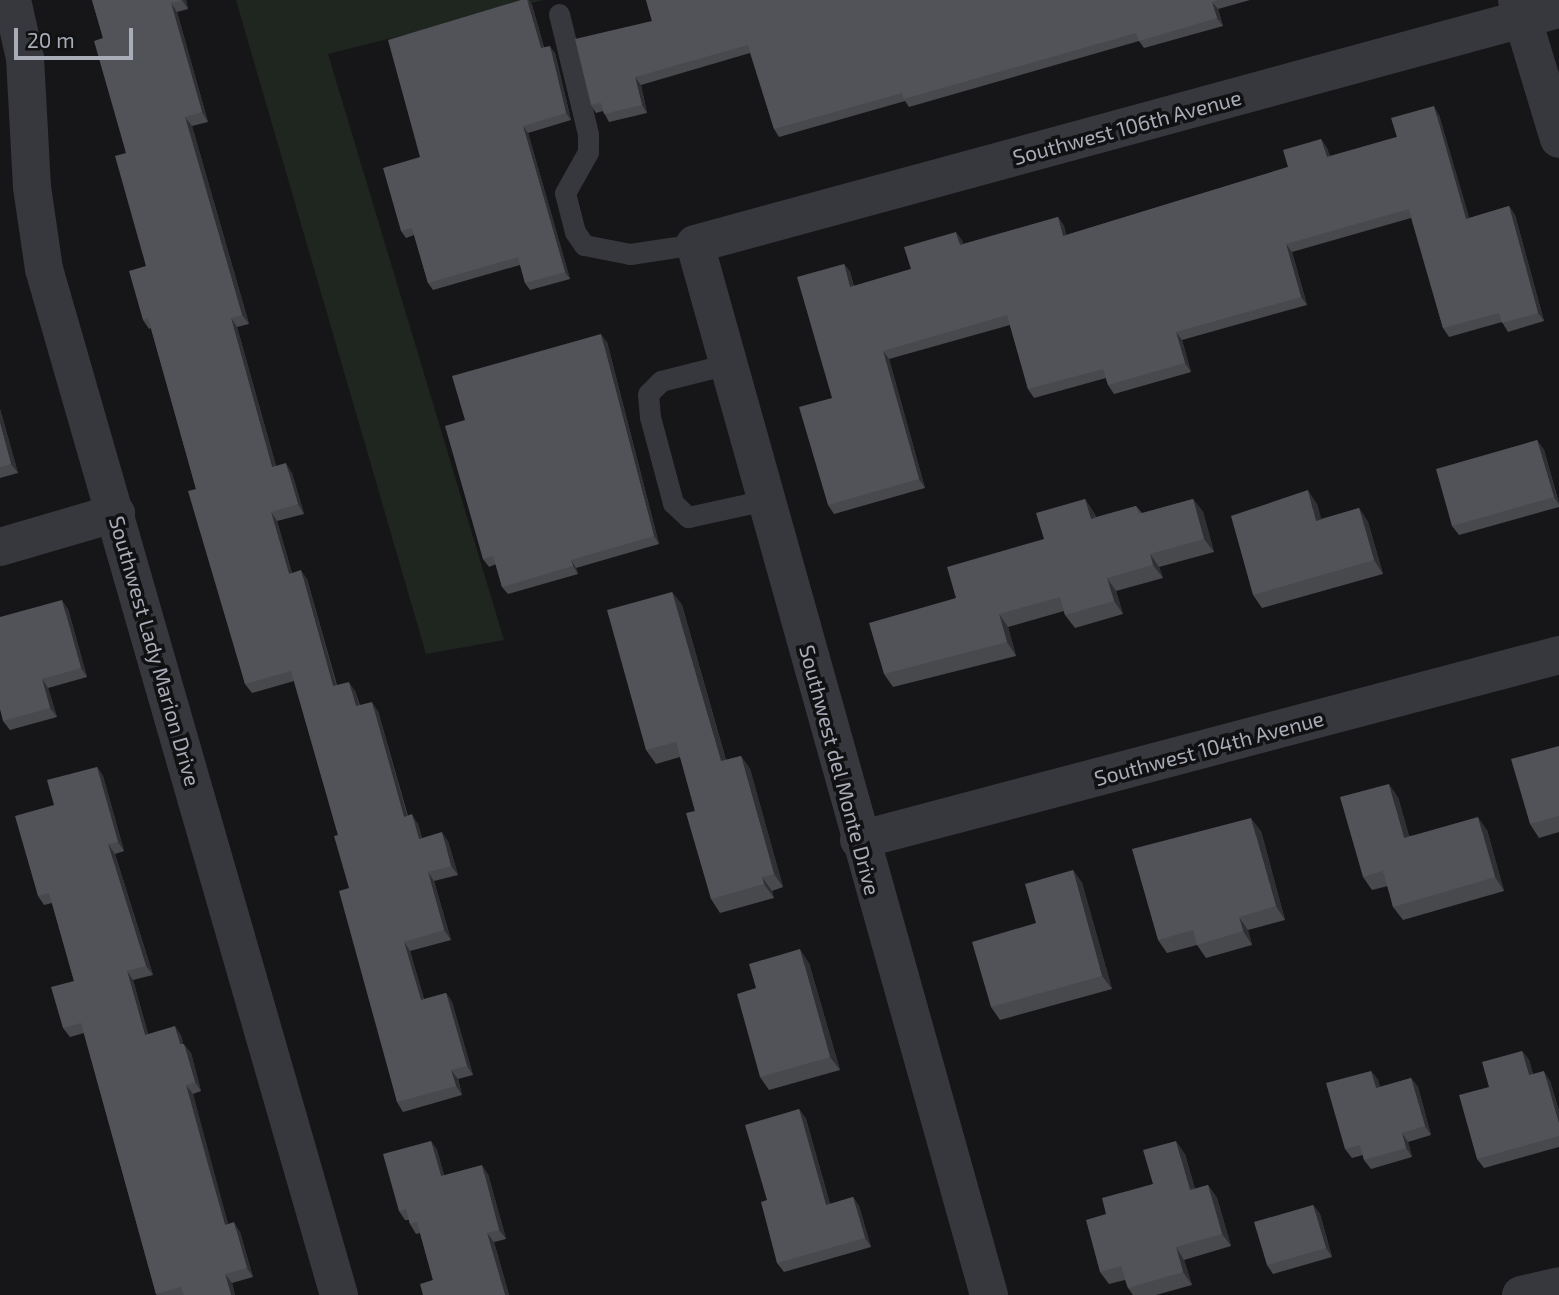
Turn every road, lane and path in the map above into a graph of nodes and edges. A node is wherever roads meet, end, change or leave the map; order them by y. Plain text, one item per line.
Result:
1 (12, 0) edge
2 (1520, 9) edge
3 (1559, 9) edge
4 (559, 14) dead end
5 (1559, 139) edge
6 (695, 244) junction
7 (728, 364) junction
8 (765, 500) junction
9 (116, 513) junction
10 (0, 547) edge
11 (1559, 655) edge
12 (859, 840) junction
13 (1559, 1286) edge
14 (339, 1295) edge
15 (989, 1295) edge
16 (1521, 1295) edge

1 - 9 street, Southwest Lady Marion Drive
2 - 3 street, Southwest 106th Avenue
2 - 5 street
2 - 6 street, Southwest 106th Avenue
4 - 6 lane
6 - 7 street, Southwest del Monte Drive
7 - 8 street, Southwest del Monte Drive
7 - 8 lane
8 - 12 street, Southwest del Monte Drive
9 - 10 street
9 - 14 street, Southwest Lady Marion Drive
11 - 12 street, Southwest 104th Avenue
12 - 15 street, Southwest del Monte Drive
13 - 16 street

